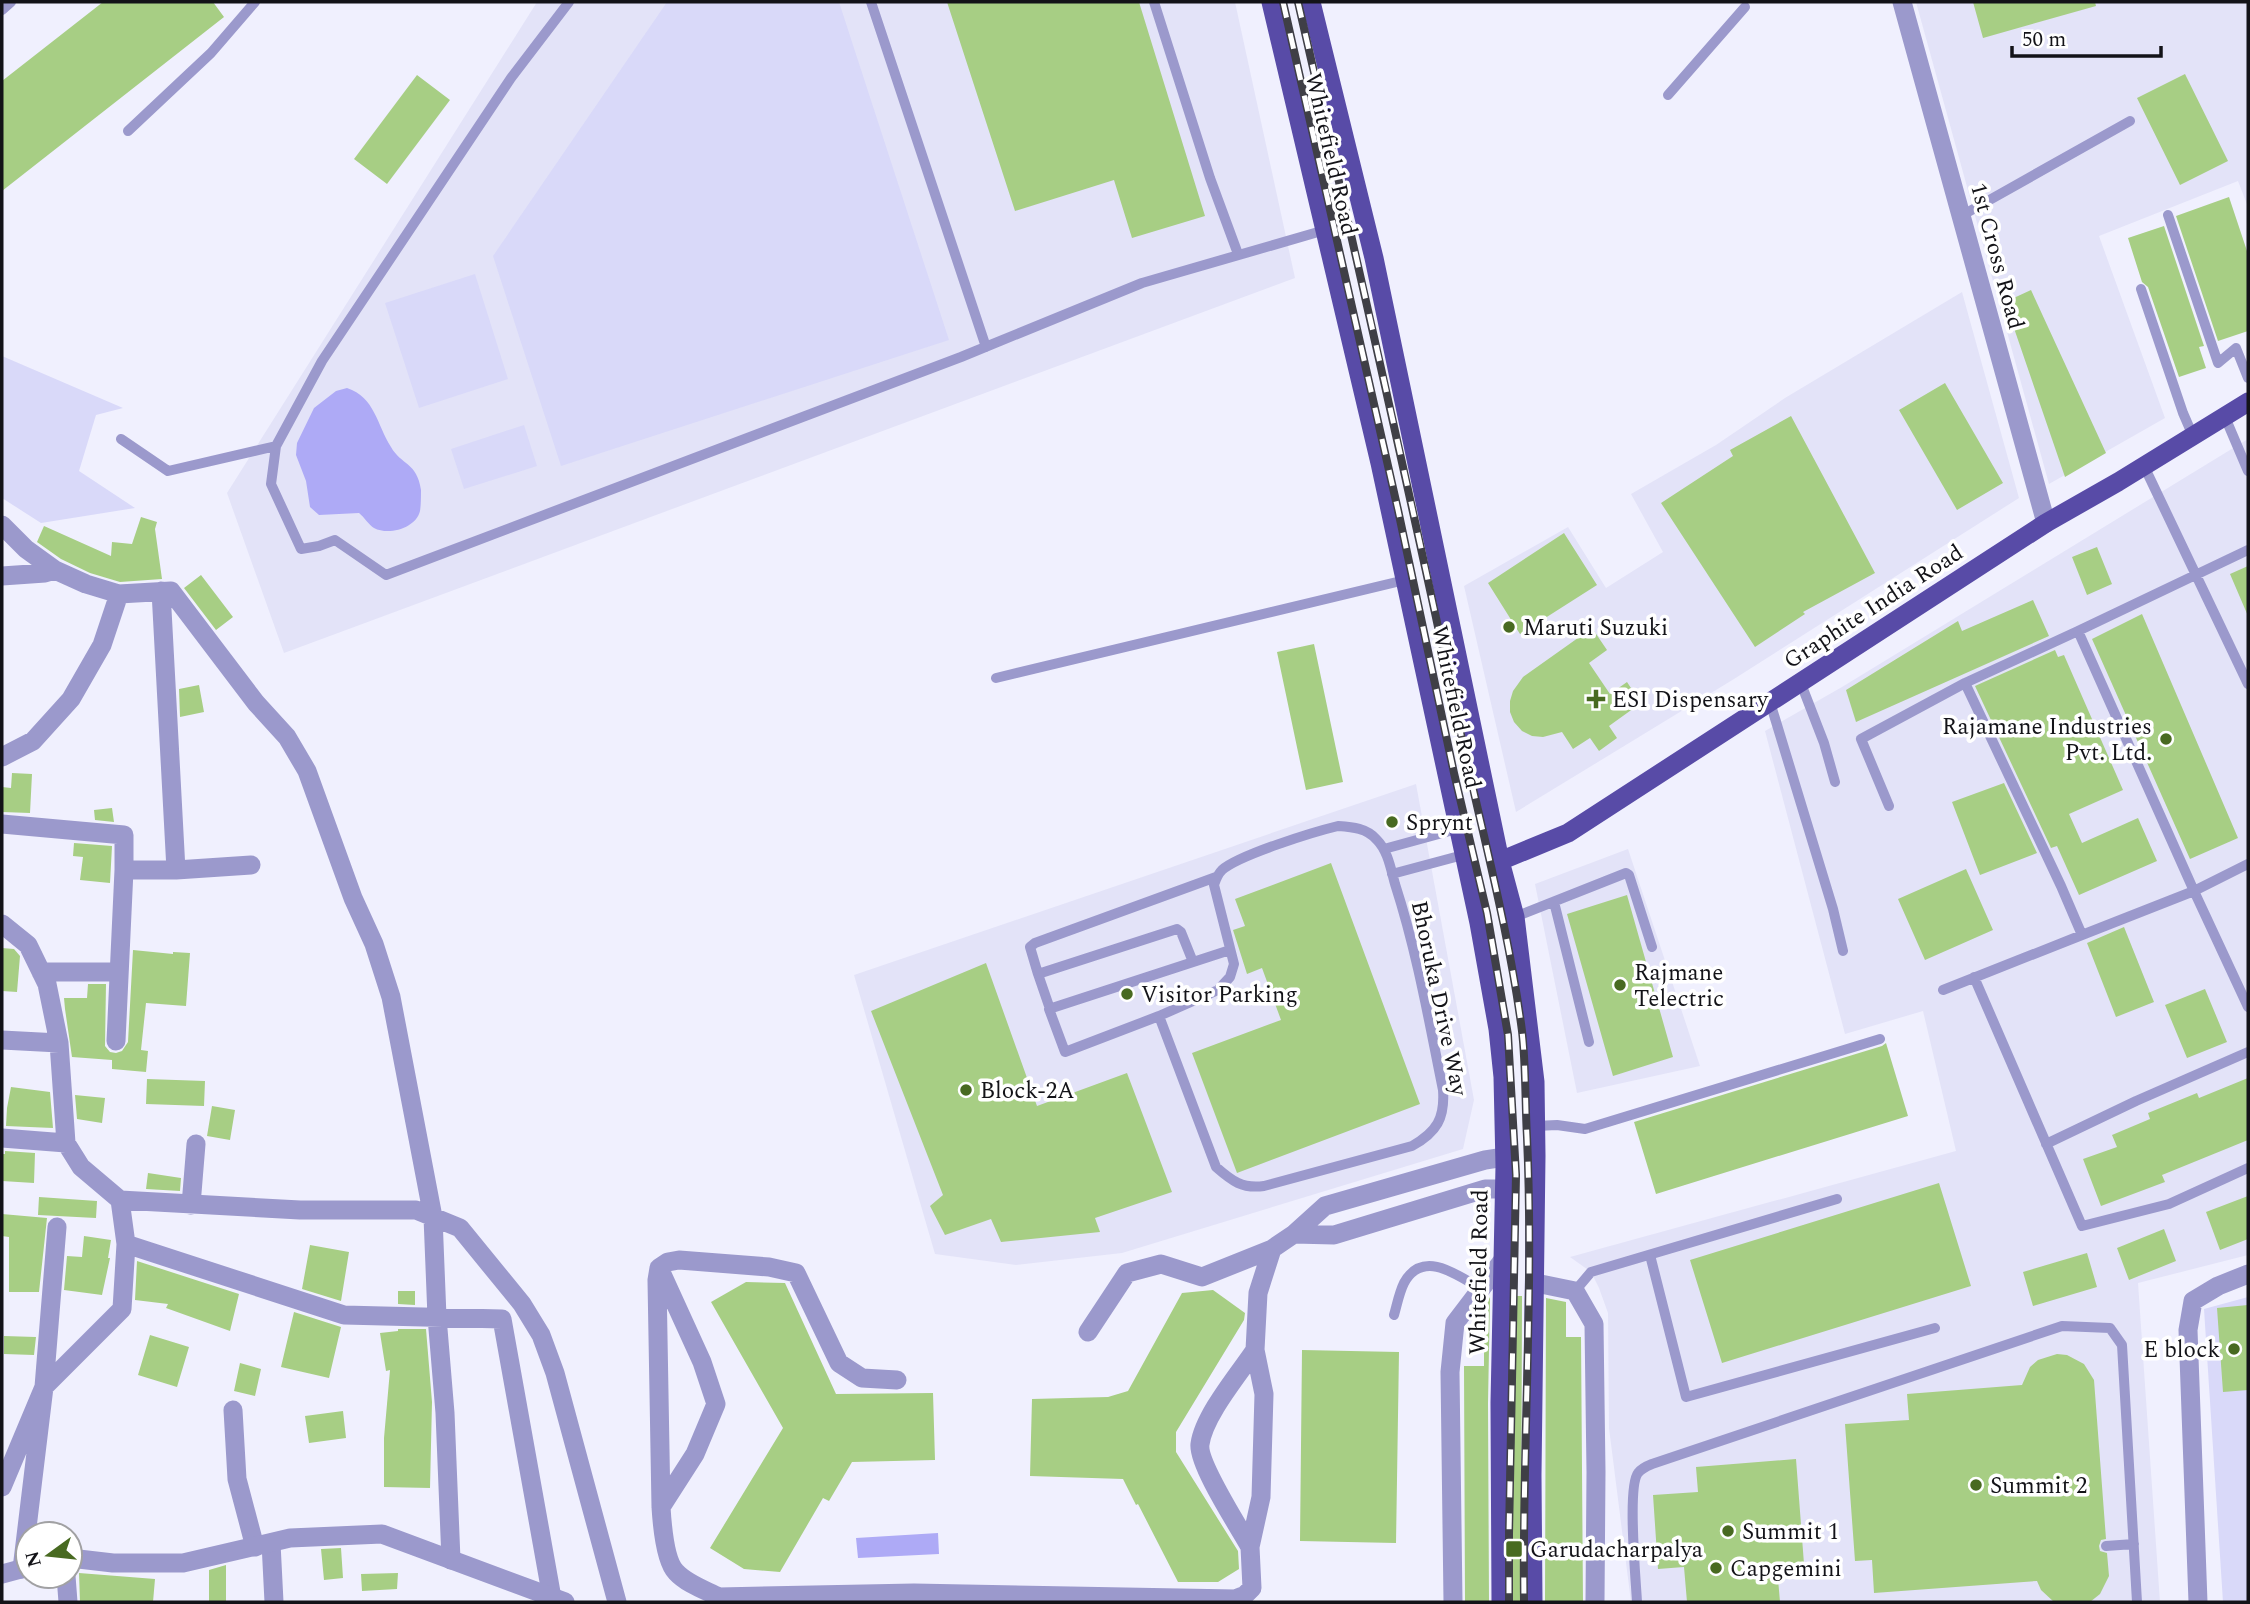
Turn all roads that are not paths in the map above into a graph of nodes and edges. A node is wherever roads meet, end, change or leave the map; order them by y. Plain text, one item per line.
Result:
1 (11, 2) edge
2 (255, 2) edge
3 (569, 2) edge
4 (871, 2) edge
5 (1154, 2) edge
6 (1270, 2) edge
7 (1311, 2) edge
8 (1902, 2) edge
9 (1745, 7) dead end
10 (2, 10) edge
11 (1668, 95) dead end
12 (2130, 121) dead end
13 (128, 131) dead end
14 (2168, 215) dead end
15 (1961, 216) junction
16 (1325, 230) junction
17 (1238, 254) junction
18 (2141, 289) dead end
19 (986, 347) junction
20 (2248, 378) edge
21 (2248, 402) edge
22 (2225, 417) junction
23 (2193, 436) junction
24 (121, 439) dead end
25 (276, 446) junction
26 (2144, 466) junction
27 (2248, 471) edge
28 (2046, 523) junction
29 (2, 525) edge
30 (2248, 550) edge
31 (55, 570) junction
32 (2196, 574) junction
33 (2, 576) edge
34 (1405, 580) junction
35 (161, 591) junction
36 (119, 594) junction
37 (2078, 631) junction
38 (996, 678) dead end
39 (1800, 681) junction
40 (1965, 683) junction
41 (2248, 684) edge
42 (1770, 702) junction
43 (2, 758) edge
44 (1835, 782) dead end
45 (1889, 806) dead end
46 (2, 824) edge
47 (1457, 829) junction
48 (1384, 849) junction
49 (1463, 855) junction
50 (1500, 861) junction
51 (2248, 864) edge
52 (251, 865) dead end
53 (176, 870) junction
54 (124, 873) junction
55 (1392, 874) junction
56 (1216, 877) junction
57 (2194, 891) junction
58 (1554, 902) junction
59 (1515, 917) junction
60 (2, 924) edge
61 (2082, 935) junction
62 (2, 943) edge
63 (28, 945) junction
64 (1652, 947) dead end
65 (1230, 950) junction
66 (1843, 951) dead end
67 (1193, 962) junction
68 (41, 972) junction
69 (119, 972) junction
70 (1038, 974) junction
71 (1975, 977) junction
72 (1943, 990) dead end
73 (1526, 1003) junction
74 (2248, 1007) edge
75 (1049, 1009) junction
76 (1494, 1009) junction
77 (1159, 1016) junction
78 (1880, 1039) dead end
79 (2, 1040) edge
80 (116, 1041) dead end
81 (1589, 1042) dead end
82 (59, 1043) junction
83 (2248, 1052) edge
84 (1536, 1126) junction
85 (2, 1138) edge
86 (66, 1143) junction
87 (196, 1144) dead end
88 (2046, 1144) junction
89 (1505, 1157) junction
90 (2248, 1168) edge
91 (1504, 1189) junction
92 (1837, 1199) dead end
93 (120, 1200) junction
94 (191, 1205) junction
95 (433, 1217) junction
96 (57, 1227) dead end
97 (1294, 1234) junction
98 (126, 1244) junction
99 (1272, 1249) junction
100 (1650, 1255) junction
101 (1503, 1260) junction
102 (659, 1268) junction
103 (2248, 1275) edge
104 (1536, 1283) junction
105 (1482, 1289) junction
106 (1575, 1291) junction
107 (1394, 1315) dead end
108 (437, 1317) junction
109 (1935, 1328) dead end
110 (1088, 1332) dead end
111 (1255, 1350) junction
112 (897, 1380) dead end
113 (44, 1387) junction
114 (233, 1410) dead end
115 (2, 1487) edge
116 (662, 1507) junction
117 (30, 1520) edge
118 (2134, 1544) junction
119 (263, 1545) junction
120 (2106, 1546) dead end
121 (1250, 1547) junction
122 (84, 1560) edge
123 (451, 1560) junction
124 (559, 1600) edge
125 (274, 1602) edge
126 (617, 1602) edge
127 (1453, 1602) edge
128 (1501, 1602) edge
129 (1533, 1602) edge
130 (1595, 1602) edge
131 (1637, 1602) edge
132 (2137, 1602) edge
133 (2198, 1602) edge

1 - 10 lane
2 - 13 lane
3 - 25 lane
4 - 19 lane
5 - 17 lane
6 - 16 main road, Whitefield Road
7 - 50 main road, Whitefield Road
8 - 15 street, 1st Cross Road
9 - 11 lane
12 - 15 lane
14 - 20 lane
15 - 28 street, 1st Cross Road
16 - 17 lane
16 - 34 main road, Whitefield Road
17 - 19 lane
18 - 23 lane
19 - 25 lane
21 - 22 main road, Graphite India Road
22 - 23 main road, Graphite India Road
22 - 27 lane
23 - 26 main road, Graphite India Road
24 - 25 lane
26 - 28 main road, Graphite India Road
26 - 32 lane
28 - 39 main road, Graphite India Road
29 - 31 street
30 - 32 lane
31 - 33 street
31 - 36 street
32 - 37 lane
32 - 41 lane
34 - 38 lane
34 - 47 main road, Whitefield Road
35 - 36 street
35 - 53 street
35 - 95 street
36 - 43 street
37 - 40 lane
37 - 57 lane
39 - 42 main road, Graphite India Road
39 - 44 lane
40 - 45 lane
40 - 61 lane
42 - 50 main road, Graphite India Road
42 - 66 lane
46 - 54 street
47 - 48 lane
47 - 49 main road, Whitefield Road
48 - 55 lane, Bhoruka Drive Way
48 - 56 lane
49 - 55 lane, Bhoruka Drive Way
49 - 76 main road, Whitefield Road
50 - 59 main road
51 - 57 lane
52 - 53 street
53 - 54 street
54 - 69 street
55 - 77 lane, Bhoruka Drive Way
56 - 65 lane
56 - 70 lane
57 - 61 lane
57 - 74 lane
58 - 59 lane
58 - 64 lane
58 - 81 lane
59 - 73 main road
60 - 63 street
61 - 71 lane
62 - 63 street
63 - 68 street
65 - 67 lane
65 - 77 lane
67 - 70 lane
67 - 75 lane
68 - 69 street
68 - 82 street
69 - 80 street
70 - 75 lane
71 - 72 lane
71 - 88 lane
73 - 76 main road
73 - 84 main road
75 - 77 lane
76 - 89 main road, Whitefield Road
78 - 84 lane
79 - 82 street
82 - 86 street
83 - 88 lane
84 - 104 main road
85 - 86 street
86 - 93 street
87 - 94 street
88 - 90 lane
89 - 91 main road, Whitefield Road
89 - 97 street
91 - 97 street
91 - 101 main road, Whitefield Road
92 - 100 lane
93 - 94 street
93 - 98 street
94 - 95 street
95 - 108 street
95 - 126 street
96 - 113 street
97 - 99 street
98 - 108 street
98 - 113 street
99 - 110 street
99 - 111 street
100 - 106 lane
100 - 109 lane
101 - 105 street
101 - 128 main road, Whitefield Road
102 - 112 street
102 - 116 street
102 - 116 street
103 - 133 street
104 - 106 street
104 - 129 main road
105 - 107 lane
105 - 127 street
106 - 130 street
108 - 123 street
108 - 124 street
111 - 121 street
111 - 121 street
113 - 115 street
113 - 117 street
114 - 119 street
116 - 121 street
118 - 120 lane
118 - 131 lane
118 - 132 lane
119 - 122 street
119 - 123 street
119 - 125 street
123 - 124 street

